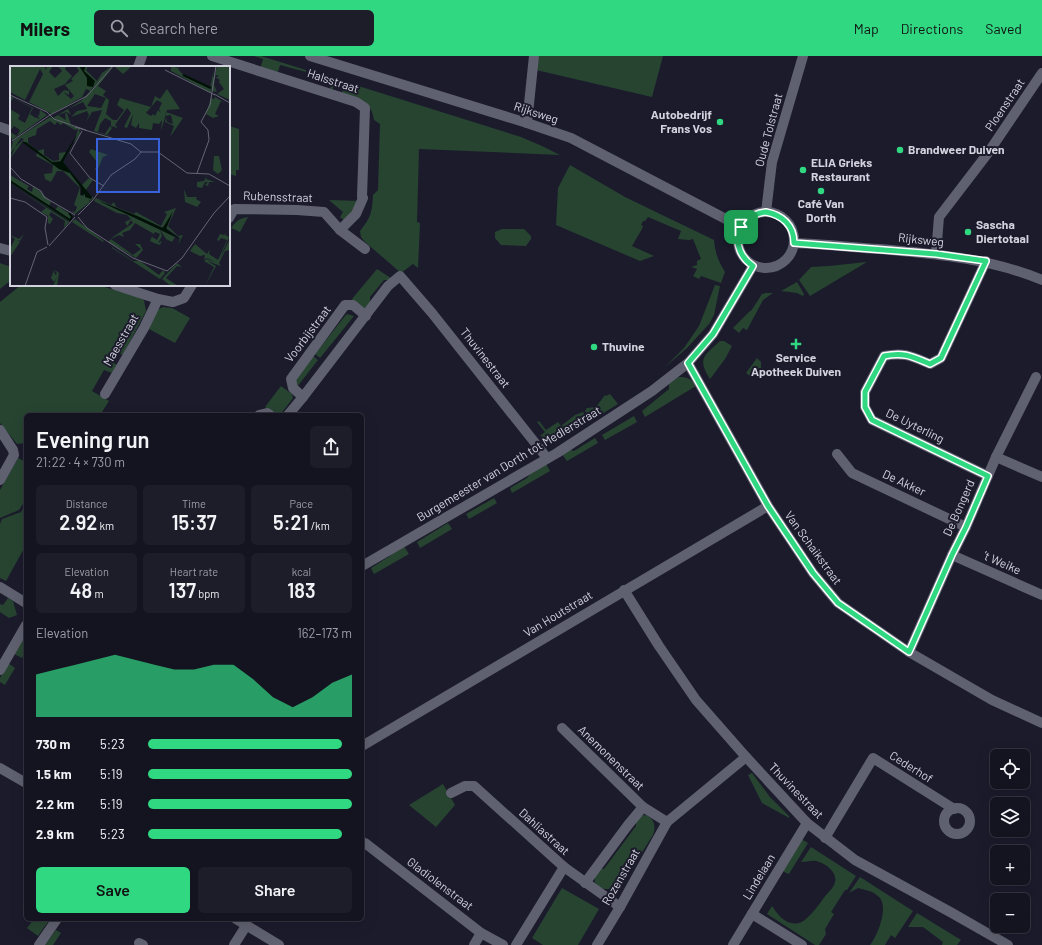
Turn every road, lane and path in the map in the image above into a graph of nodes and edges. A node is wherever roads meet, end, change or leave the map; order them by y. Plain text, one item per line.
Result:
1 (142, 56) edge
2 (212, 56) edge
3 (311, 56) edge
4 (534, 56) edge
5 (803, 56) edge
6 (138, 66) edge
7 (1042, 72) edge
8 (527, 123) junction
9 (0, 127) edge
10 (10, 130) edge
11 (766, 212) junction
12 (230, 216) edge
13 (741, 227) junction
14 (340, 230) junction
15 (794, 243) junction
16 (0, 248) edge
17 (365, 249) dead end
18 (10, 251) edge
19 (936, 254) junction
20 (986, 261) junction
21 (753, 266) junction
22 (1042, 280) edge
23 (118, 286) edge
24 (191, 286) edge
25 (158, 299) junction
26 (366, 316) junction
27 (688, 363) junction
28 (1036, 377) dead end
29 (106, 394) dead end
30 (304, 397) junction
31 (290, 413) edge
32 (0, 430) edge
33 (837, 454) dead end
34 (996, 457) junction
35 (547, 458) junction
36 (988, 476) junction
37 (1042, 477) edge
38 (0, 480) edge
39 (768, 506) junction
40 (966, 527) junction
41 (952, 555) junction
42 (364, 565) edge
43 (0, 587) edge
44 (624, 590) junction
45 (1042, 596) edge
46 (24, 602) edge
47 (24, 629) edge
48 (909, 652) junction
49 (0, 670) edge
50 (1042, 723) edge
51 (562, 728) dead end
52 (364, 745) edge
53 (746, 757) junction
54 (0, 768) edge
55 (24, 782) edge
56 (452, 793) dead end
57 (643, 807) junction
58 (954, 809) dead end
59 (668, 822) junction
60 (807, 823) junction
61 (825, 838) junction
62 (364, 843) edge
63 (564, 867) junction
64 (585, 883) junction
65 (620, 907) junction
66 (752, 914) junction
67 (56, 921) edge
68 (239, 921) edge
69 (246, 926) junction
70 (481, 933) junction
71 (39, 945) edge
72 (234, 945) edge
73 (279, 945) edge
74 (474, 945) edge
75 (503, 945) edge
76 (516, 945) edge
77 (597, 945) edge
78 (733, 945) edge
79 (802, 945) edge
80 (1008, 945) edge

1 - 6 street
2 - 14 street, Halsstraat
3 - 8 street, Rijksweg
4 - 8 street
5 - 11 street, Oude Tolstraat
7 - 19 street, Ploenstraat
8 - 13 street, Rijksweg
9 - 10 street
11 - 13 street
11 - 15 street
12 - 14 street, Rubensstraat
13 - 21 street
14 - 17 street, Rubensstraat
15 - 19 street, Rijksweg
15 - 21 street
16 - 18 street
19 - 20 street, Rijksweg
20 - 22 street, Rijksweg
20 - 36 street, De Uyterling
21 - 27 street, Burgemeester van Dorth tot Medlerstraat
23 - 25 street
24 - 25 street
25 - 29 street, Maesstraat
26 - 30 street
26 - 30 street, Voorbijstraat
26 - 35 street, Thuvinestraat
27 - 35 street, Burgemeester van Dorth tot Medlerstraat
27 - 39 street, Van Schaikstraat
28 - 34 street, De Bongerd
30 - 31 street
32 - 38 street
33 - 40 street, De Akker
34 - 36 street, De Bongerd
34 - 37 street
35 - 42 street, Burgemeester van Dorth tot Medlerstraat
36 - 40 street, De Bongerd
39 - 44 street, Van Houtstraat
39 - 48 street, Van Schaikstraat
40 - 41 street, De Bongerd
41 - 45 street, 't Weike
41 - 48 street, De Bongerd
43 - 46 street
44 - 52 street, Van Houtstraat
44 - 53 street, Thuvinestraat
47 - 49 street
48 - 50 street, Van Schaikstraat
51 - 57 street, Anemonenstraat
53 - 59 street, Rozenstraat
53 - 60 street, Thuvinestraat
54 - 55 street
56 - 63 street, Dahliastraat
57 - 59 street
57 - 64 street, Rozenstraat
58 - 61 street, Cederhof
59 - 65 street, Rozenstraat
60 - 61 street, Thuvinestraat
60 - 66 street, Lindelaan
61 - 80 street, Thuvinestraat
62 - 70 street, Gladiolenstraat
63 - 64 street, Dahliastraat
63 - 76 street
64 - 65 street, Dahliastraat
65 - 77 street, Rozenstraat
66 - 78 street, Lindelaan
66 - 79 street
67 - 71 street
68 - 69 street
69 - 72 street
69 - 73 street
70 - 74 street
70 - 75 street, Gladiolenstraat

